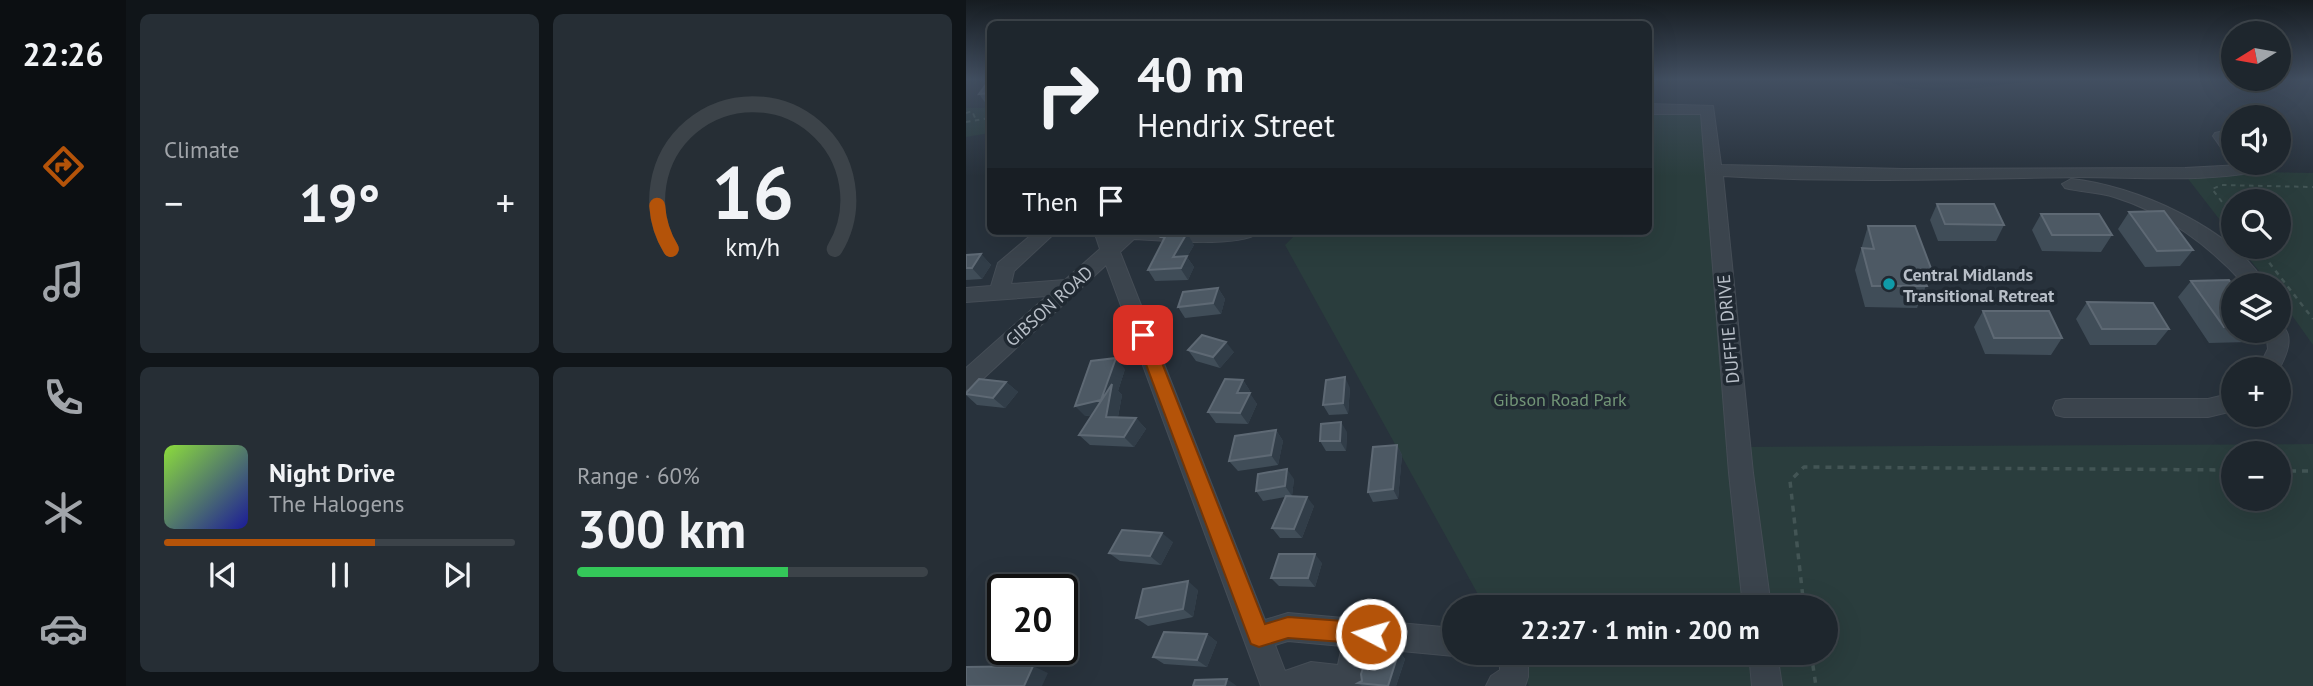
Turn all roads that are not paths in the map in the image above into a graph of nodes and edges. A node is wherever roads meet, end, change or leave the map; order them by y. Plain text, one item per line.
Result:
1 (1707, 112) edge
2 (2221, 166) edge
3 (1715, 170) junction
4 (1880, 186) dead end
5 (1043, 235) edge
6 (1192, 235) edge
7 (1220, 235) edge
8 (1107, 240) edge
9 (2245, 273) edge
10 (1070, 286) junction
11 (1000, 292) junction
12 (966, 295) edge
13 (966, 381) edge
14 (2221, 405) edge
15 (2064, 408) dead end
16 (1756, 595) edge
17 (1355, 632) junction
18 (1259, 636) junction
19 (1442, 641) edge
20 (1514, 665) edge
21 (1764, 665) edge
22 (1348, 683) edge
23 (1276, 686) edge
24 (1287, 686) edge
25 (1501, 686) edge
26 (1767, 686) edge

1 - 3 street, DUFFIE DRIVE
2 - 3 street
3 - 16 street, DUFFIE DRIVE
4 - 9 street
5 - 11 street
6 - 7 street
8 - 10 street, GIBSON ROAD
8 - 18 street
10 - 11 street
10 - 13 street, GIBSON ROAD
11 - 12 street
14 - 15 street
17 - 18 street
17 - 19 street
17 - 22 street
18 - 23 street
20 - 25 street
21 - 26 street
22 - 24 street

